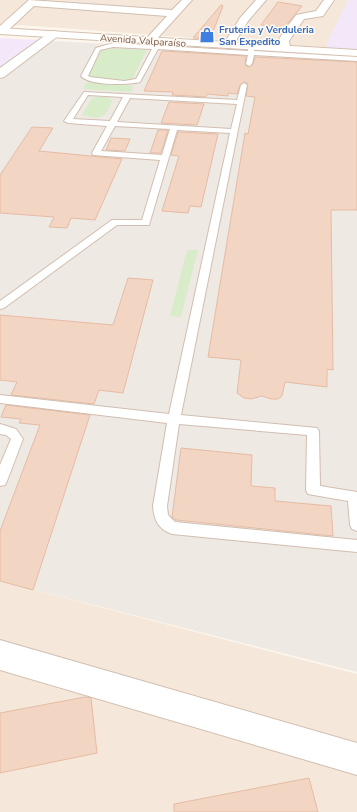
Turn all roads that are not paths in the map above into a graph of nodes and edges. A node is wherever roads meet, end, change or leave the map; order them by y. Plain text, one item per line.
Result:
1 (187, 0) edge
2 (261, 0) edge
3 (329, 0) edge
4 (34, 1) edge
5 (174, 13) junction
6 (1, 31) edge
7 (54, 34) junction
8 (153, 44) junction
9 (228, 45) junction
10 (284, 48) junction
11 (251, 50) junction
12 (357, 53) edge
13 (357, 59) edge
14 (248, 64) dead end
15 (0, 74) edge
16 (244, 85) dead end
17 (128, 95) junction
18 (240, 102) junction
19 (113, 124) junction
20 (174, 127) junction
21 (234, 131) junction
22 (165, 158) junction
23 (0, 306) edge
24 (0, 399) edge
25 (174, 419) junction
26 (0, 429) edge
27 (0, 481) edge
28 (357, 525) edge
29 (357, 546) edge
30 (0, 655) edge
31 (357, 759) edge

1 - 5 street
2 - 9 street
3 - 10 street
4 - 5 street
4 - 6 street
5 - 8 street
6 - 7 street, Avenida Valparaíso
7 - 8 street, Avenida Valparaíso
7 - 15 street
8 - 8 lane
8 - 9 street, Avenida Valparaíso
8 - 11 lane
9 - 11 street, Avenida Valparaíso
10 - 11 street, Avenida Valparaíso
10 - 12 street, Avenida Valparaíso
11 - 13 lane
11 - 14 lane
16 - 18 lane
17 - 18 lane
17 - 19 lane
17 - 19 lane
18 - 21 lane
19 - 20 lane
19 - 22 lane
20 - 21 lane
20 - 22 lane
21 - 25 lane
22 - 23 lane
24 - 25 lane
25 - 28 lane
25 - 29 lane
26 - 27 lane
30 - 31 street

